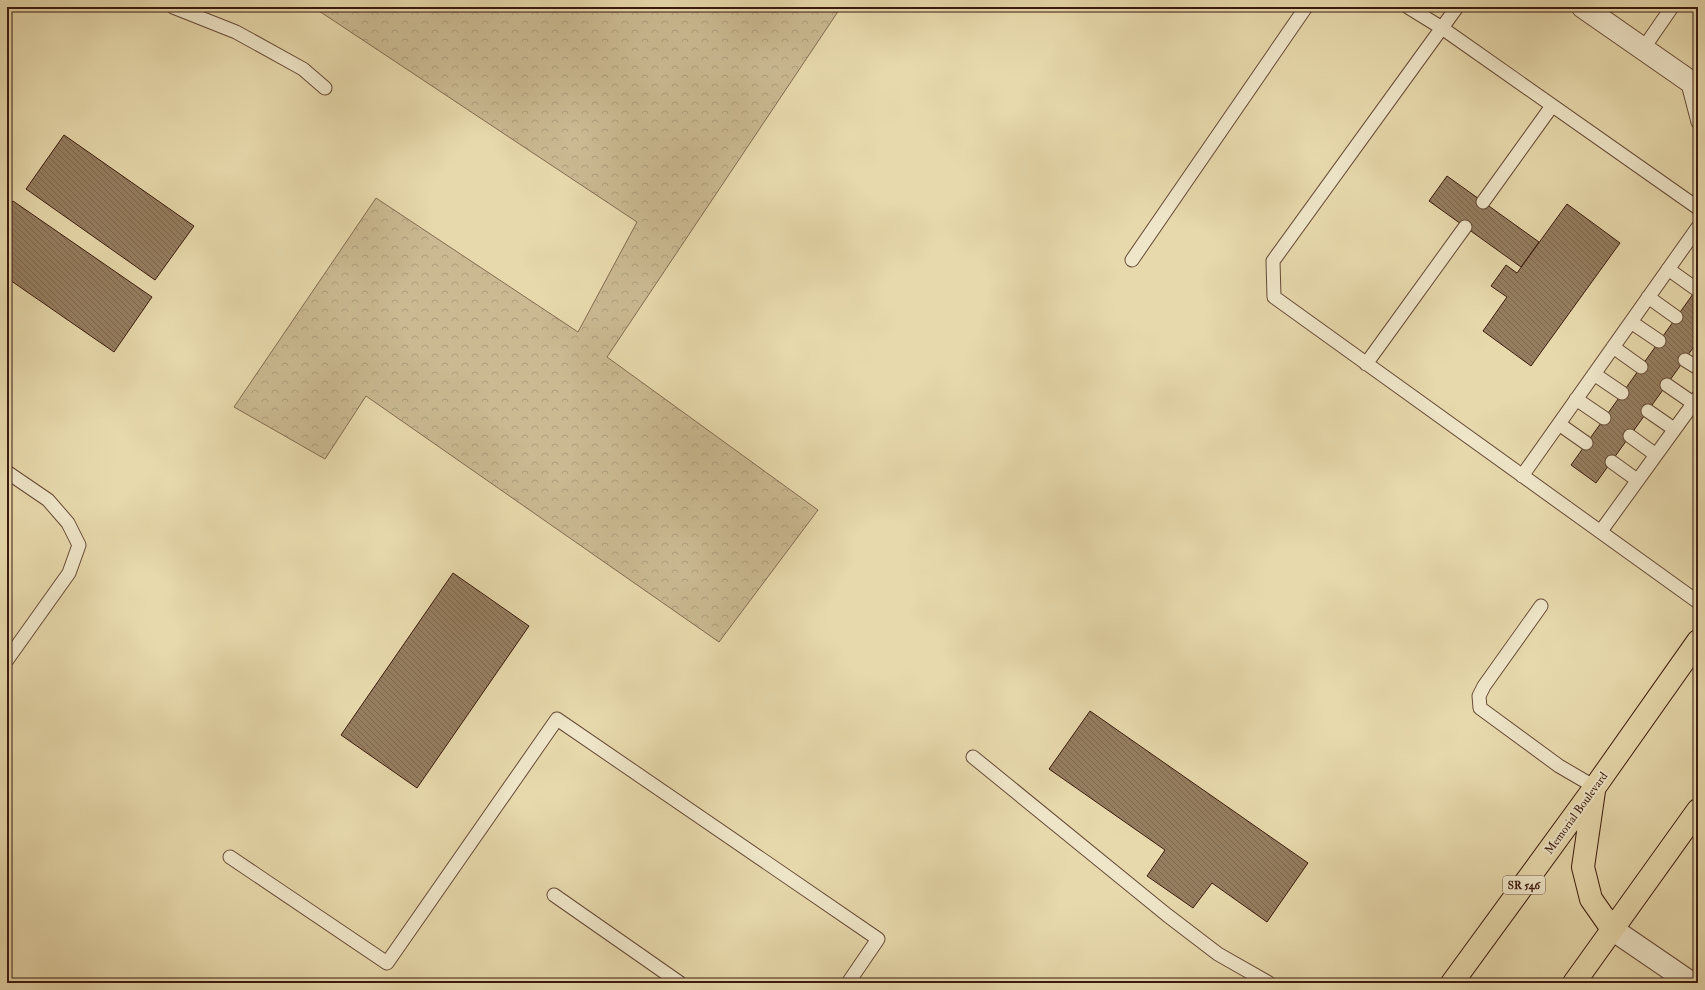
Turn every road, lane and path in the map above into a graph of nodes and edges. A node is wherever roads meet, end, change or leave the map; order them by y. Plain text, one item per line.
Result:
1 (173, 7) edge
2 (1306, 7) edge
3 (1408, 7) edge
4 (1457, 7) edge
5 (1583, 7) edge
6 (1672, 7) edge
7 (1442, 28) junction
8 (1643, 49) junction
9 (1693, 83) edge
10 (325, 88) dead end
11 (1552, 106) junction
12 (1698, 122) edge
13 (1483, 202) dead end
14 (1698, 208) edge
15 (1465, 227) dead end
16 (1698, 227) edge
17 (1132, 260) dead end
18 (1668, 269) junction
19 (1696, 289) dead end
20 (1648, 297) junction
21 (1676, 317) dead end
22 (1631, 322) junction
23 (1659, 341) dead end
24 (1613, 347) junction
25 (1685, 360) dead end
26 (1366, 364) junction
27 (1641, 366) dead end
28 (1698, 368) edge
29 (1594, 374) junction
30 (1667, 385) dead end
31 (1622, 393) dead end
32 (1576, 399) junction
33 (1696, 400) edge
34 (1648, 411) dead end
35 (1604, 418) dead end
36 (1559, 424) junction
37 (1674, 429) junction
38 (1630, 436) dead end
39 (1586, 443) dead end
40 (1656, 455) junction
41 (1612, 462) dead end
42 (7, 472) edge
43 (1522, 476) junction
44 (1638, 480) junction
45 (1601, 531) junction
46 (1698, 602) edge
47 (1541, 606) dead end
48 (1698, 641) edge
49 (7, 660) edge
50 (973, 757) dead end
51 (1595, 787) junction
52 (1698, 810) edge
53 (230, 857) dead end
54 (554, 895) dead end
55 (1612, 929) junction
56 (680, 983) edge
57 (848, 983) edge
58 (1269, 983) edge
59 (1452, 983) edge
60 (1574, 983) edge
61 (1691, 983) edge

1 - 10 lane
2 - 17 lane
3 - 7 lane
4 - 7 lane
5 - 8 street
6 - 8 lane
7 - 11 lane
7 - 26 lane
8 - 9 street
9 - 12 lane
11 - 13 lane
11 - 14 lane
15 - 26 lane
16 - 18 lane
18 - 19 lane
18 - 20 lane
20 - 21 lane
20 - 22 lane
22 - 23 lane
22 - 24 lane
24 - 27 lane
24 - 29 lane
25 - 28 lane
26 - 43 lane
29 - 31 lane
29 - 32 lane
30 - 33 lane
32 - 35 lane
32 - 36 lane
33 - 37 lane
34 - 37 lane
36 - 39 lane
36 - 43 lane
37 - 40 lane
38 - 40 lane
40 - 44 lane
41 - 44 lane
42 - 49 lane
43 - 45 lane
44 - 45 lane
45 - 46 lane
47 - 51 lane
48 - 51 main road, Memorial Boulevard / SR 546
50 - 58 lane
51 - 55 main road
51 - 59 main road, Memorial Boulevard / SR 546
52 - 55 main road
53 - 57 lane
54 - 56 lane
55 - 60 main road
55 - 61 street

